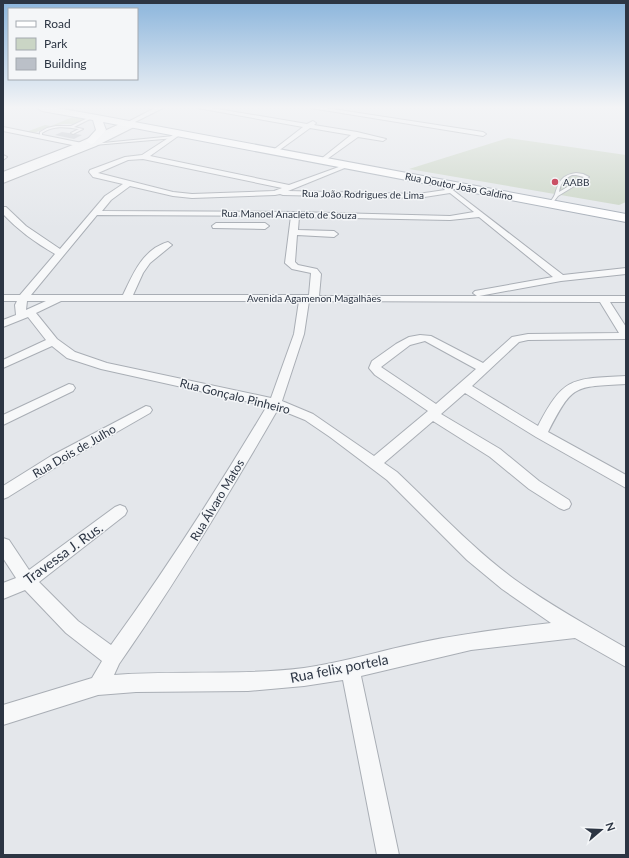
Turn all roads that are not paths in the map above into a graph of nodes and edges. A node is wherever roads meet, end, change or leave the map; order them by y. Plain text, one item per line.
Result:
1 (77, 148) edge
2 (160, 148) edge
3 (252, 148) edge
4 (279, 148) edge
5 (339, 148) edge
6 (274, 152) junction
7 (143, 157) junction
8 (323, 160) junction
9 (36, 164) junction
10 (349, 165) junction
11 (3, 175) edge
12 (3, 180) edge
13 (438, 182) junction
14 (129, 183) junction
15 (289, 187) junction
16 (451, 191) junction
17 (275, 193) junction
18 (554, 199) junction
19 (3, 209) edge
20 (96, 213) junction
21 (241, 214) junction
22 (295, 214) junction
23 (481, 214) junction
24 (626, 218) edge
25 (16, 223) junction
26 (7, 226) dead end
27 (216, 226) dead end
28 (238, 226) junction
29 (265, 226) dead end
30 (293, 232) junction
31 (334, 234) dead end
32 (168, 245) dead end
33 (61, 254) junction
34 (626, 271) edge
35 (561, 278) junction
36 (537, 283) junction
37 (3, 298) edge
38 (24, 298) junction
39 (128, 298) junction
40 (310, 298) junction
41 (60, 299) junction
42 (462, 299) junction
43 (547, 299) junction
44 (603, 299) junction
45 (626, 299) edge
46 (26, 315) junction
47 (3, 324) edge
48 (626, 335) edge
49 (53, 341) junction
50 (3, 364) edge
51 (484, 368) junction
52 (626, 380) edge
53 (464, 386) junction
54 (68, 388) dead end
55 (275, 403) junction
56 (146, 410) dead end
57 (434, 412) junction
58 (3, 420) edge
59 (541, 434) junction
60 (375, 463) junction
61 (626, 482) edge
62 (3, 493) edge
63 (564, 504) dead end
64 (120, 511) dead end
65 (3, 545) edge
66 (27, 581) junction
67 (3, 591) edge
68 (577, 629) junction
69 (113, 658) junction
70 (626, 658) edge
71 (350, 669) junction
72 (98, 686) junction
73 (3, 715) edge
74 (388, 855) edge

1 - 9 street
2 - 7 street
3 - 6 main road, Rua Doutor João Galdino
4 - 6 street
5 - 8 street
6 - 8 main road, Rua Doutor João Galdino
7 - 14 street, Rua João Rodrigues de Lima
7 - 15 street
8 - 10 main road, Rua Doutor João Galdino
9 - 11 street
9 - 12 street
10 - 13 main road, Rua Doutor João Galdino
10 - 15 street, Rua João Rodrigues de Lima
13 - 16 street
13 - 18 main road, Rua Doutor João Galdino
14 - 17 street, Rua João Rodrigues de Lima
14 - 20 street
15 - 17 street, Rua João Rodrigues de Lima
16 - 17 street, Rua João Rodrigues de Lima
16 - 23 street
18 - 18 lane
18 - 24 main road, Rua Doutor João Galdino
19 - 25 street
20 - 21 street, Rua Manoel Anacleto de Souza
20 - 33 street
21 - 22 street, Rua Manoel Anacleto de Souza
21 - 28 street
22 - 23 street, Rua Manoel Anacleto de Souza
22 - 30 street
23 - 35 street
25 - 26 street
25 - 33 street
27 - 28 street
28 - 29 street
30 - 31 street
30 - 40 street, Rua Álvaro Matos
32 - 39 street
33 - 38 street
34 - 35 street
35 - 36 street
36 - 42 street
36 - 43 street
37 - 38 street, Avenida Agamenon Magalhães
38 - 41 street, Avenida Agamenon Magalhães
38 - 46 street
39 - 40 street, Avenida Agamenon Magalhães
39 - 41 street, Avenida Agamenon Magalhães
40 - 42 street, Avenida Agamenon Magalhães
40 - 55 street, Rua Álvaro Matos
41 - 46 street
42 - 43 street, Avenida Agamenon Magalhães
43 - 44 street, Avenida Agamenon Magalhães
44 - 45 street, Avenida Agamenon Magalhães
44 - 48 street
46 - 47 street
46 - 49 street, Rua Gonçalo Pinheiro
48 - 51 street
49 - 50 street
49 - 55 street, Rua Gonçalo Pinheiro
51 - 53 street
51 - 57 street
52 - 59 street
53 - 57 street
53 - 59 street
54 - 58 street
55 - 60 street, Rua Gonçalo Pinheiro
55 - 69 street, Rua Álvaro Matos
56 - 62 street, Rua Dois de Julho
57 - 60 street
57 - 63 street
59 - 61 street
60 - 68 street, Rua Gonçalo Pinheiro
64 - 66 street, Travessa J. Rus.
65 - 66 street
66 - 67 street, Travessa J. Rus.
66 - 69 street
68 - 70 street, Rua Gonçalo Pinheiro
68 - 71 street, Rua felix portela
69 - 72 street, Rua Álvaro Matos
71 - 72 street, Rua felix portela
71 - 74 street
72 - 73 street

